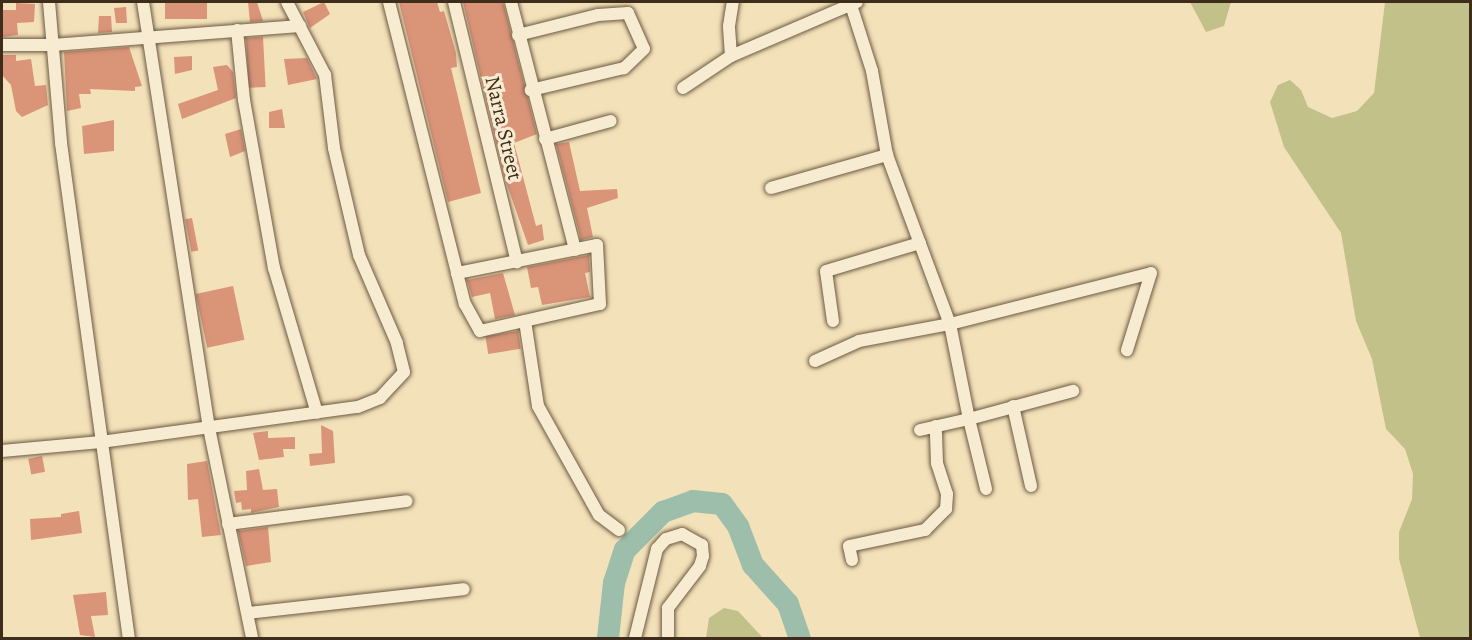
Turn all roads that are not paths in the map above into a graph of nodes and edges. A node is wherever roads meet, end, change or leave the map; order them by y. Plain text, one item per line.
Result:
1 (49, 2) edge
2 (143, 2) edge
3 (287, 2) edge
4 (389, 2) edge
5 (454, 2) edge
6 (511, 2) edge
7 (733, 2) edge
8 (854, 3) edge
9 (300, 26) junction
10 (237, 30) junction
11 (518, 35) junction
12 (146, 37) junction
13 (2, 45) edge
14 (52, 45) junction
15 (731, 56) junction
16 (683, 88) dead end
17 (531, 90) junction
18 (611, 122) dead end
19 (545, 139) junction
20 (887, 155) junction
21 (771, 188) dead end
22 (920, 243) junction
23 (575, 250) junction
24 (517, 263) junction
25 (457, 273) junction
26 (525, 321) junction
27 (832, 321) dead end
28 (950, 324) junction
29 (1127, 350) dead end
30 (815, 361) dead end
31 (1073, 391) dead end
32 (1013, 406) junction
33 (317, 412) junction
34 (969, 420) junction
35 (936, 426) junction
36 (209, 428) junction
37 (920, 430) dead end
38 (101, 442) junction
39 (2, 451) edge
40 (1031, 486) dead end
41 (986, 489) dead end
42 (407, 501) dead end
43 (228, 524) junction
44 (619, 530) dead end
45 (852, 560) dead end
46 (464, 589) dead end
47 (248, 613) junction
48 (129, 639) edge
49 (252, 639) edge
50 (635, 639) edge
51 (668, 639) edge

1 - 14 street
2 - 12 street
3 - 9 street
4 - 25 street
5 - 24 street, Narra Street
6 - 11 street
7 - 15 street
8 - 15 street
8 - 20 street
9 - 10 street
9 - 33 street
10 - 12 street
10 - 33 street
11 - 17 street
11 - 17 street
12 - 14 street
12 - 36 street
13 - 14 street
14 - 38 street
15 - 16 street
17 - 19 street
18 - 19 street
19 - 23 street
20 - 21 street
20 - 22 street
22 - 27 street
22 - 28 street
23 - 24 street
23 - 26 street
24 - 25 street
25 - 26 street
26 - 44 street
28 - 29 street
28 - 30 street
28 - 34 street
31 - 32 street
32 - 34 street
32 - 40 street
33 - 36 street
34 - 35 street
34 - 41 street
35 - 37 street
35 - 45 street
36 - 38 street
36 - 43 street
38 - 39 street
38 - 48 street
42 - 43 street
43 - 47 street
46 - 47 street
47 - 49 street
50 - 51 street

